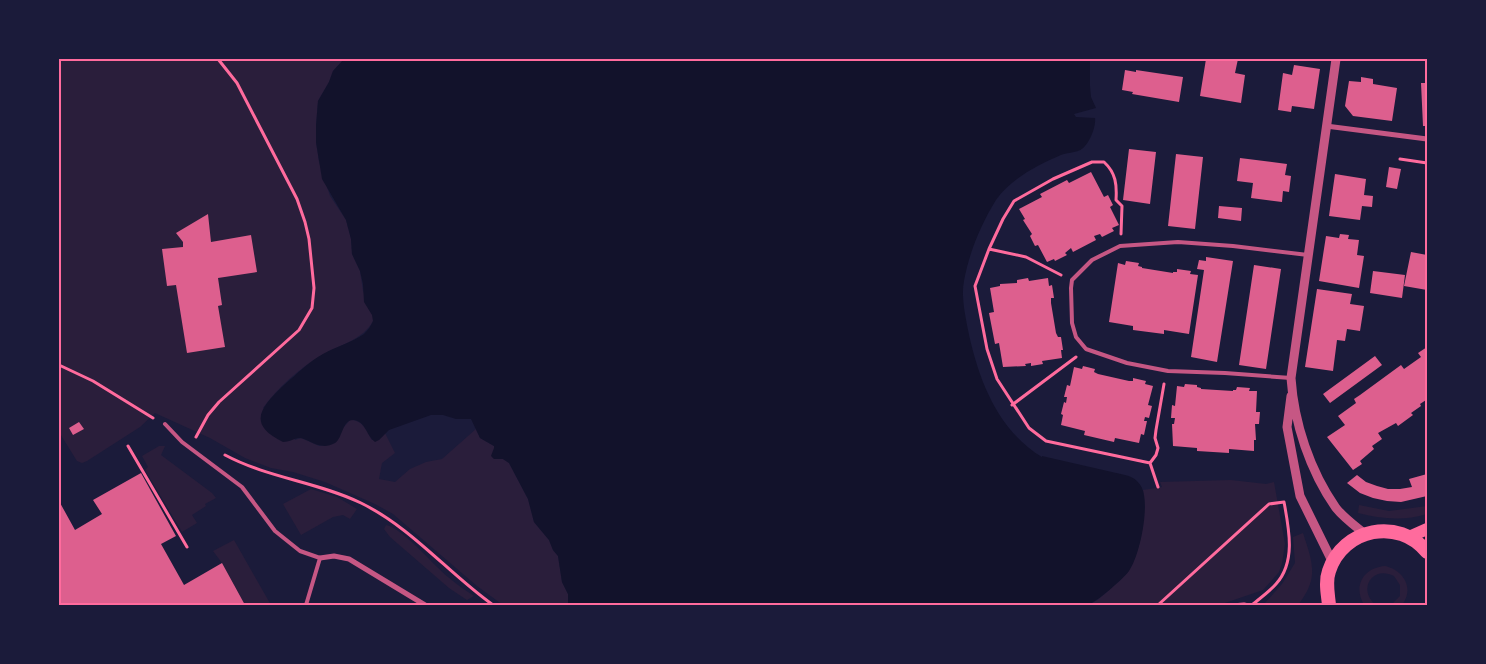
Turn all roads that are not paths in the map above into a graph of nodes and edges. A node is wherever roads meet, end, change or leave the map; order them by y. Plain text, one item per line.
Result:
1 (1336, 59) edge
2 (1326, 126) junction
3 (1427, 139) edge
4 (1309, 255) junction
5 (1291, 378) junction
6 (1292, 390) junction
7 (165, 424) road end
8 (1427, 529) edge
9 (1365, 534) junction
10 (1409, 537) junction
11 (1427, 552) edge
12 (320, 558) junction
13 (1333, 563) junction
14 (1326, 603) edge
15 (306, 605) edge
16 (425, 605) edge

1 - 2 street
2 - 3 street
2 - 4 street
4 - 5 street
4 - 5 lane
5 - 6 street
6 - 9 street
6 - 13 street
7 - 12 lane
8 - 10 main road
9 - 10 highway
9 - 13 highway
10 - 11 highway
12 - 15 lane
12 - 16 street
13 - 14 highway

